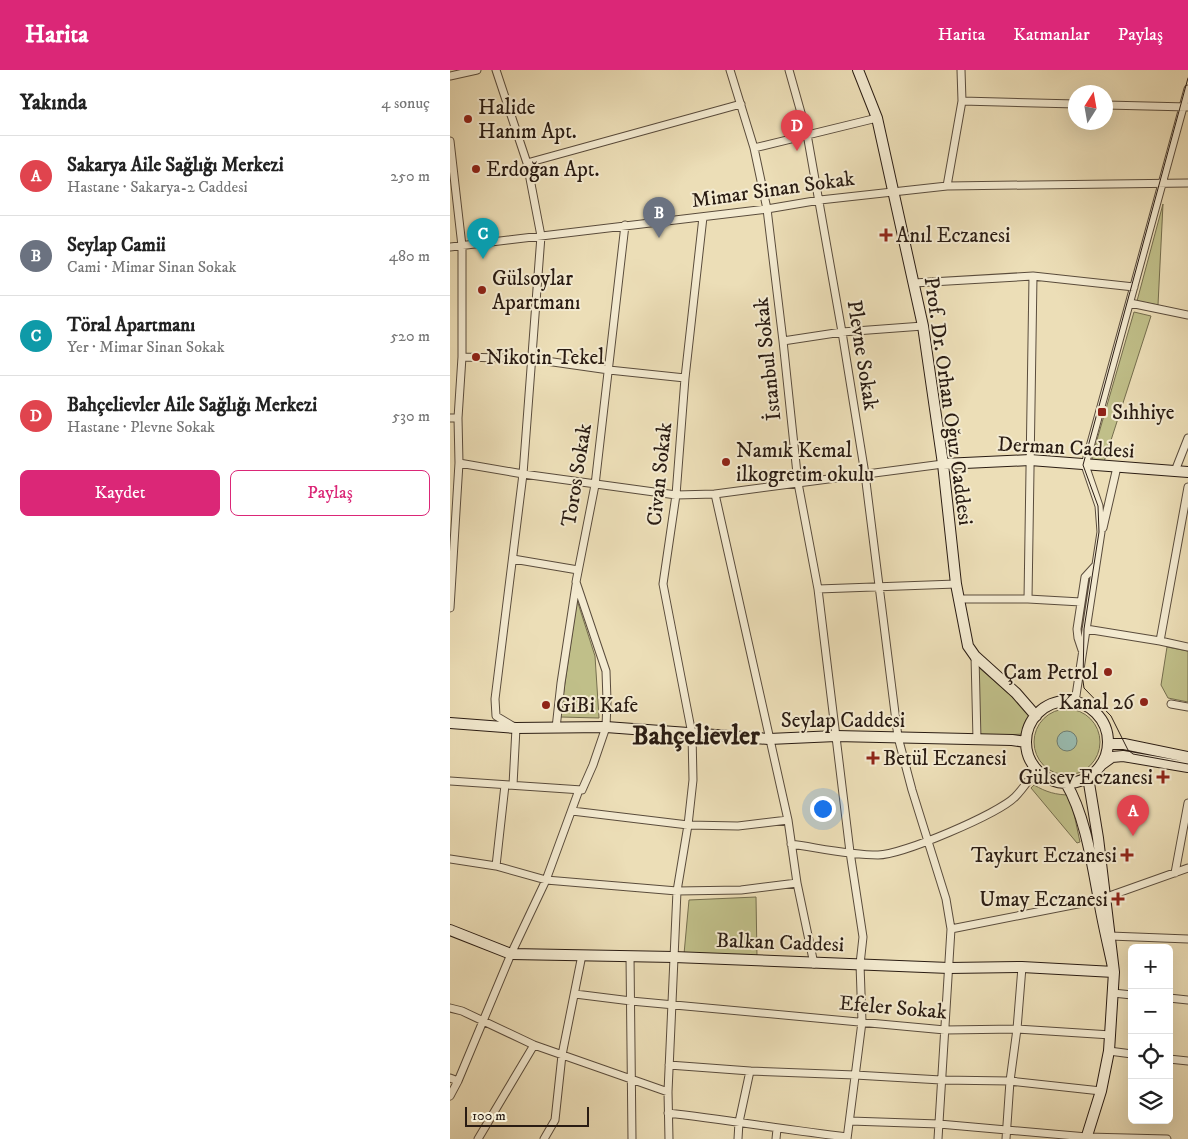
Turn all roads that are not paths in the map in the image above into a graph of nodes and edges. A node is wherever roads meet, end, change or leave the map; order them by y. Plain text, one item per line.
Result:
1 (477, 70) edge
2 (496, 70) edge
3 (730, 70) edge
4 (789, 70) edge
5 (858, 70) edge
6 (961, 70) edge
7 (450, 76) edge
8 (1188, 89) edge
9 (962, 101) junction
10 (741, 104) junction
11 (1068, 104) edge
12 (1113, 105) edge
13 (1186, 107) edge
14 (877, 118) junction
15 (807, 134) junction
16 (450, 141) edge
17 (754, 148) junction
18 (528, 163) junction
19 (1164, 183) junction
20 (1188, 183) edge
21 (947, 186) junction
22 (893, 192) junction
23 (820, 200) junction
24 (767, 209) junction
25 (703, 217) junction
26 (625, 225) junction
27 (541, 236) junction
28 (462, 246) junction
29 (450, 247) edge
30 (1033, 276) junction
31 (914, 283) junction
32 (1134, 287) junction
33 (1130, 303) junction
34 (1188, 315) edge
35 (923, 326) junction
36 (842, 332) junction
37 (783, 341) junction
38 (462, 356) junction
39 (532, 359) junction
40 (609, 370) junction
41 (685, 378) junction
42 (454, 418) edge
43 (1188, 438) edge
44 (1030, 460) junction
45 (459, 463) junction
46 (943, 464) junction
47 (1085, 465) junction
48 (1117, 467) junction
49 (1175, 472) junction
50 (1188, 472) edge
51 (522, 474) junction
52 (865, 474) junction
53 (798, 483) junction
54 (595, 485) junction
55 (453, 487) edge
56 (1188, 487) edge
57 (715, 494) junction
58 (676, 495) junction
59 (1101, 532) junction
60 (513, 559) junction
61 (1095, 566) junction
62 (578, 570) junction
63 (576, 582) junction
64 (956, 584) junction
65 (880, 588) junction
66 (818, 589) junction
67 (1028, 598) junction
68 (960, 599) junction
69 (1081, 602) junction
70 (450, 608) edge
71 (1086, 629) junction
72 (1160, 641) junction
73 (1188, 647) edge
74 (1082, 650) junction
75 (975, 656) junction
76 (1075, 702) junction
77 (1171, 704) dead end
78 (1188, 707) edge
79 (1036, 716) junction
80 (450, 723) edge
81 (606, 726) junction
82 (516, 728) junction
83 (556, 728) junction
84 (692, 734) junction
85 (836, 736) junction
86 (898, 737) junction
87 (769, 739) junction
88 (977, 740) junction
89 (1026, 742) junction
90 (1108, 744) junction
91 (1188, 757) edge
92 (1101, 766) junction
93 (1188, 767) edge
94 (1037, 769) junction
95 (1088, 777) junction
96 (450, 781) edge
97 (1066, 783) junction
98 (509, 785) junction
99 (582, 790) junction
100 (1188, 803) edge
101 (572, 811) junction
102 (788, 820) junction
103 (688, 825) junction
104 (929, 840) junction
105 (791, 844) junction
106 (850, 852) junction
107 (450, 859) edge
108 (496, 866) junction
109 (1188, 868) edge
110 (1175, 873) junction
111 (546, 880) junction
112 (797, 883) junction
113 (677, 891) junction
114 (1102, 899) junction
115 (951, 929) junction
116 (450, 930) edge
117 (1110, 936) junction
118 (1188, 939) edge
119 (511, 954) junction
120 (582, 955) junction
121 (630, 956) junction
122 (674, 957) junction
123 (814, 964) junction
124 (860, 964) junction
125 (1022, 967) junction
126 (949, 968) junction
127 (1114, 972) junction
128 (1113, 993) junction
129 (575, 994) junction
130 (1128, 994) edge
131 (1173, 998) edge
132 (1188, 1000) edge
133 (631, 1001) junction
134 (672, 1005) junction
135 (450, 1008) edge
136 (482, 1021) junction
137 (862, 1022) junction
138 (1017, 1029) junction
139 (945, 1030) junction
140 (1111, 1035) junction
141 (534, 1045) junction
142 (1109, 1052) junction
143 (1128, 1054) edge
144 (562, 1055) junction
145 (1173, 1059) edge
146 (1188, 1061) edge
147 (669, 1066) junction
148 (750, 1071) junction
149 (855, 1075) junction
150 (450, 1078) edge
151 (631, 1079) junction
152 (942, 1080) junction
153 (1010, 1080) junction
154 (458, 1082) junction
155 (1101, 1091) junction
156 (668, 1092) junction
157 (450, 1096) edge
158 (668, 1113) junction
159 (850, 1121) junction
160 (739, 1122) junction
161 (939, 1124) junction
162 (777, 1129) junction
163 (1006, 1129) junction
164 (847, 1138) edge
165 (1086, 1138) edge
166 (478, 1139) edge
167 (544, 1139) edge
168 (632, 1139) edge
169 (669, 1139) edge
170 (738, 1139) edge
171 (776, 1139) edge
172 (938, 1139) edge
173 (1006, 1139) edge
174 (1167, 1139) edge

1 - 7 street
2 - 18 street
3 - 10 street, İstanbul Sokak
4 - 15 street, Plevne Sokak
5 - 14 main road, Prof. Dr. Orhan Oğuz Caddesi
6 - 9 street
8 - 13 street
9 - 11 street
9 - 21 street
10 - 17 street, İstanbul Sokak
10 - 18 street
12 - 13 street
13 - 19 street
14 - 15 street
14 - 22 main road, Prof. Dr. Orhan Oğuz Caddesi
15 - 17 street
15 - 23 street, Plevne Sokak
16 - 28 street
17 - 24 street, İstanbul Sokak
18 - 27 street
19 - 20 street, Mimar Sinan Sokak
19 - 21 street, Mimar Sinan Sokak
19 - 32 street
21 - 22 street, Mimar Sinan Sokak
22 - 23 street, Mimar Sinan Sokak
22 - 31 main road, Prof. Dr. Orhan Oğuz Caddesi
23 - 24 street, Mimar Sinan Sokak
23 - 36 street, Plevne Sokak
24 - 25 street, Mimar Sinan Sokak
24 - 37 street, İstanbul Sokak
25 - 26 street, Mimar Sinan Sokak
25 - 41 street, Civan Sokak
26 - 27 street, Mimar Sinan Sokak
26 - 40 street, Toros Sokak
27 - 28 street, Mimar Sinan Sokak
27 - 39 street
28 - 29 street, Mimar Sinan Sokak
28 - 38 street
30 - 31 street
30 - 32 street
30 - 44 street
31 - 35 main road, Prof. Dr. Orhan Oğuz Caddesi
32 - 33 street
33 - 34 street
33 - 47 street
35 - 36 street
35 - 46 main road, Prof. Dr. Orhan Oğuz Caddesi
36 - 37 street
36 - 52 street, Plevne Sokak
37 - 53 street, İstanbul Sokak
38 - 39 street
38 - 42 street
39 - 40 street
39 - 51 street
40 - 41 street
40 - 54 street, Toros Sokak
41 - 58 street, Civan Sokak
42 - 45 street
43 - 49 street
44 - 46 main road, Derman Caddesi
44 - 47 main road, Derman Caddesi
44 - 67 street
45 - 51 street
45 - 55 street
46 - 52 street
46 - 64 main road, Prof. Dr. Orhan Oğuz Caddesi
47 - 48 main road, Derman Caddesi
47 - 59 street
48 - 49 main road, Derman Caddesi
48 - 59 street
49 - 50 main road, Derman Caddesi
51 - 54 street
51 - 60 street
52 - 53 street
52 - 65 street, Plevne Sokak
53 - 57 street
53 - 66 street, İstanbul Sokak
54 - 58 street
54 - 62 street, Toros Sokak
55 - 70 street
56 - 72 street
57 - 58 street
57 - 87 street
58 - 84 street, Civan Sokak
59 - 61 street
60 - 62 street
60 - 82 street
61 - 69 street
61 - 71 street
62 - 63 street, Toros Sokak
63 - 81 street, Toros Sokak
63 - 83 street
64 - 65 street
64 - 68 main road, Prof. Dr. Orhan Oğuz Caddesi
65 - 66 street
65 - 86 street, Plevne Sokak
66 - 85 street, İstanbul Sokak
67 - 68 street
67 - 69 street
68 - 75 main road, Prof. Dr. Orhan Oğuz Caddesi
69 - 74 street
71 - 72 street
71 - 74 street
72 - 73 street
74 - 76 street
75 - 79 main road, Prof. Dr. Orhan Oğuz Caddesi
75 - 88 street
76 - 79 main road
76 - 90 main road
77 - 78 street
79 - 89 main road
80 - 82 main road, Seylap Caddesi
81 - 83 main road, Seylap Caddesi
81 - 84 main road, Seylap Caddesi
81 - 99 street, Toros Sokak
82 - 83 main road, Seylap Caddesi
82 - 98 street
84 - 87 main road, Seylap Caddesi
84 - 103 street, Civan Sokak
85 - 86 main road, Seylap Caddesi
85 - 87 main road, Seylap Caddesi
85 - 106 street, İstanbul Sokak
86 - 88 main road, Seylap Caddesi
86 - 104 street, Plevne Sokak
87 - 102 street
88 - 89 main road, Seylap Caddesi
89 - 94 main road
90 - 91 main road
90 - 92 main road
92 - 93 main road
92 - 95 main road
94 - 97 main road
94 - 104 street
95 - 97 main road
95 - 114 main road
96 - 98 street
97 - 114 main road
98 - 99 street
98 - 108 street
99 - 101 street, Toros Sokak
100 - 110 street
101 - 103 street
101 - 111 street, Toros Sokak
102 - 103 street
102 - 105 street
103 - 113 street, Civan Sokak
104 - 106 street
104 - 115 street, Plevne Sokak
105 - 106 street
105 - 112 street
106 - 124 street, İstanbul Sokak
107 - 108 street
108 - 111 street
109 - 110 street
110 - 114 street
111 - 113 street
111 - 119 street, Toros Sokak
112 - 113 street
112 - 123 street
113 - 122 street, Civan Sokak
114 - 115 street
114 - 117 main road
114 - 127 main road
115 - 126 street, Plevne Sokak
116 - 119 main road, Balkan Caddesi
117 - 118 street
117 - 127 main road
119 - 120 main road, Balkan Caddesi
119 - 136 street, Toros Sokak
120 - 121 main road, Balkan Caddesi
120 - 129 street
121 - 122 main road, Balkan Caddesi
121 - 133 street
122 - 123 main road, Balkan Caddesi
122 - 134 street, Civan Sokak
123 - 124 main road, Balkan Caddesi
124 - 126 main road, Balkan Caddesi
124 - 137 street, İstanbul Sokak
125 - 126 main road, Balkan Caddesi
125 - 127 main road, Balkan Caddesi
125 - 138 street
126 - 139 street, Plevne Sokak
127 - 128 main road
128 - 130 street
128 - 140 main road
129 - 133 street, Efeler Sokak
129 - 144 street
131 - 132 street
133 - 134 street, Efeler Sokak
133 - 151 street
134 - 137 street, Efeler Sokak
134 - 147 street, Civan Sokak
135 - 136 street
136 - 141 street
136 - 154 street, Toros Sokak
137 - 139 street, Efeler Sokak
137 - 149 street, İstanbul Sokak
138 - 139 street, Efeler Sokak
138 - 140 street, Efeler Sokak
138 - 153 street
139 - 152 street, Plevne Sokak
140 - 142 main road
141 - 144 street
141 - 166 street
142 - 143 street
142 - 155 main road
144 - 151 street
144 - 167 street
145 - 146 street
147 - 148 street
147 - 156 street, Civan Sokak
148 - 149 street
148 - 160 street
149 - 152 street
149 - 159 street, İstanbul Sokak
150 - 154 street
151 - 156 street
151 - 168 street
152 - 153 street
152 - 161 street, Plevne Sokak
153 - 155 street
153 - 163 street
154 - 157 street, Toros Sokak
155 - 165 main road
156 - 158 street, Civan Sokak
158 - 160 street
158 - 169 street, Civan Sokak
159 - 161 street
159 - 164 street, İstanbul Sokak
160 - 162 street
160 - 170 street
161 - 163 street
161 - 172 street, Plevne Sokak
162 - 164 street
162 - 171 street
163 - 165 street
163 - 173 street
165 - 174 street

